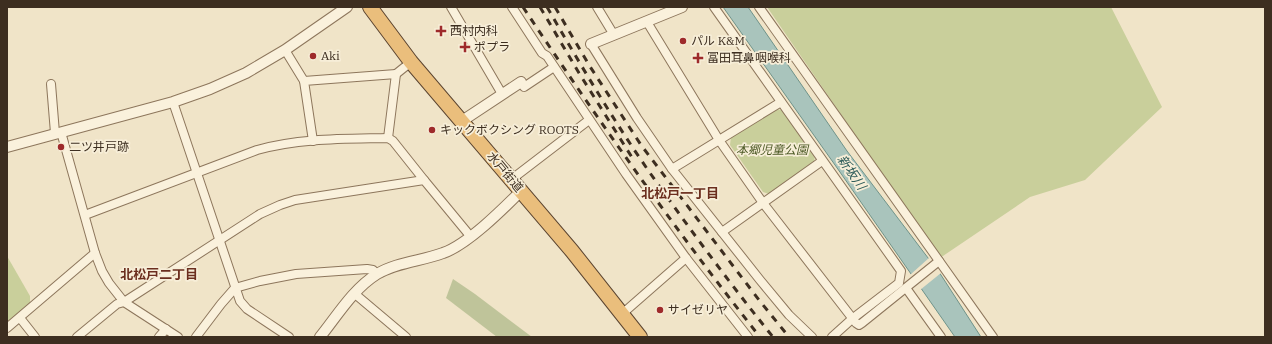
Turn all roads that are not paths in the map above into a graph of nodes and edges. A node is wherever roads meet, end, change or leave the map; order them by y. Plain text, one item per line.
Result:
1 (347, 7) edge
2 (370, 7) edge
3 (451, 7) edge
4 (512, 7) edge
5 (597, 7) edge
6 (682, 7) edge
7 (714, 7) edge
8 (759, 7) edge
9 (647, 22) junction
10 (614, 34) junction
11 (591, 44) joint
12 (285, 50) junction
13 (412, 62) junction
14 (554, 67) junction
15 (396, 74) junction
16 (304, 80) junction
17 (521, 82) joint
18 (51, 84) dead end
19 (502, 94) junction
20 (173, 102) junction
21 (781, 102) junction
22 (462, 120) junction
23 (589, 120) junction
24 (58, 133) junction
25 (388, 138) junction
26 (719, 140) junction
27 (313, 141) junction
28 (7, 147) edge
29 (822, 161) junction
30 (672, 169) junction
31 (196, 172) junction
32 (512, 179) junction
33 (424, 180) junction
34 (521, 191) junction
35 (763, 203) junction
36 (85, 215) junction
37 (722, 232) junction
38 (471, 237) junction
39 (219, 239) junction
40 (95, 253) junction
41 (686, 258) junction
42 (937, 263) junction
43 (378, 274) junction
44 (235, 288) junction
45 (906, 288) junction
46 (355, 294) junction
47 (124, 302) junction
48 (622, 314) junction
49 (20, 318) junction
50 (852, 319) junction
51 (7, 328) edge
52 (166, 329) junction
53 (35, 337) edge
54 (77, 337) edge
55 (159, 337) edge
56 (178, 337) edge
57 (196, 337) edge
58 (289, 337) edge
59 (320, 337) edge
60 (406, 337) edge
61 (640, 337) edge
62 (748, 337) edge
63 (812, 337) edge
64 (832, 337) edge
65 (941, 337) edge
66 (993, 337) edge

1 - 12 street
2 - 13 highway, 水戸街道
3 - 19 street
4 - 14 street
5 - 10 street
6 - 9 street
7 - 21 street
8 - 42 street
9 - 10 street
9 - 26 street
10 - 11 street
11 - 30 street
12 - 16 street
12 - 20 street
13 - 15 street
13 - 22 highway, 水戸街道
14 - 17 street
14 - 23 street
15 - 16 street
15 - 25 street
16 - 27 street
17 - 19 street
18 - 24 street
19 - 22 street
20 - 24 street
20 - 31 street
21 - 26 street
21 - 29 street
22 - 32 highway, 水戸街道
23 - 32 street
23 - 41 street
24 - 28 street
24 - 36 street
25 - 27 street
25 - 33 street
26 - 30 street
26 - 35 street
27 - 31 street
29 - 35 street
29 - 50 street
30 - 37 street
31 - 36 street
31 - 39 street
32 - 34 highway, 水戸街道
33 - 38 street
33 - 39 street
34 - 38 street
34 - 48 highway, 水戸街道
35 - 37 street
35 - 50 street
36 - 40 street
37 - 63 street
38 - 43 street
39 - 44 street
39 - 47 street
40 - 47 street
40 - 49 street
41 - 48 street
41 - 62 street
42 - 45 street
42 - 66 street
43 - 44 street
43 - 46 street
44 - 57 street
44 - 58 street
45 - 50 street
45 - 65 street
46 - 59 street
46 - 60 street
47 - 52 street
47 - 54 street
48 - 61 highway, 水戸街道
49 - 51 street
49 - 53 street
50 - 64 street
52 - 55 street
52 - 56 street

